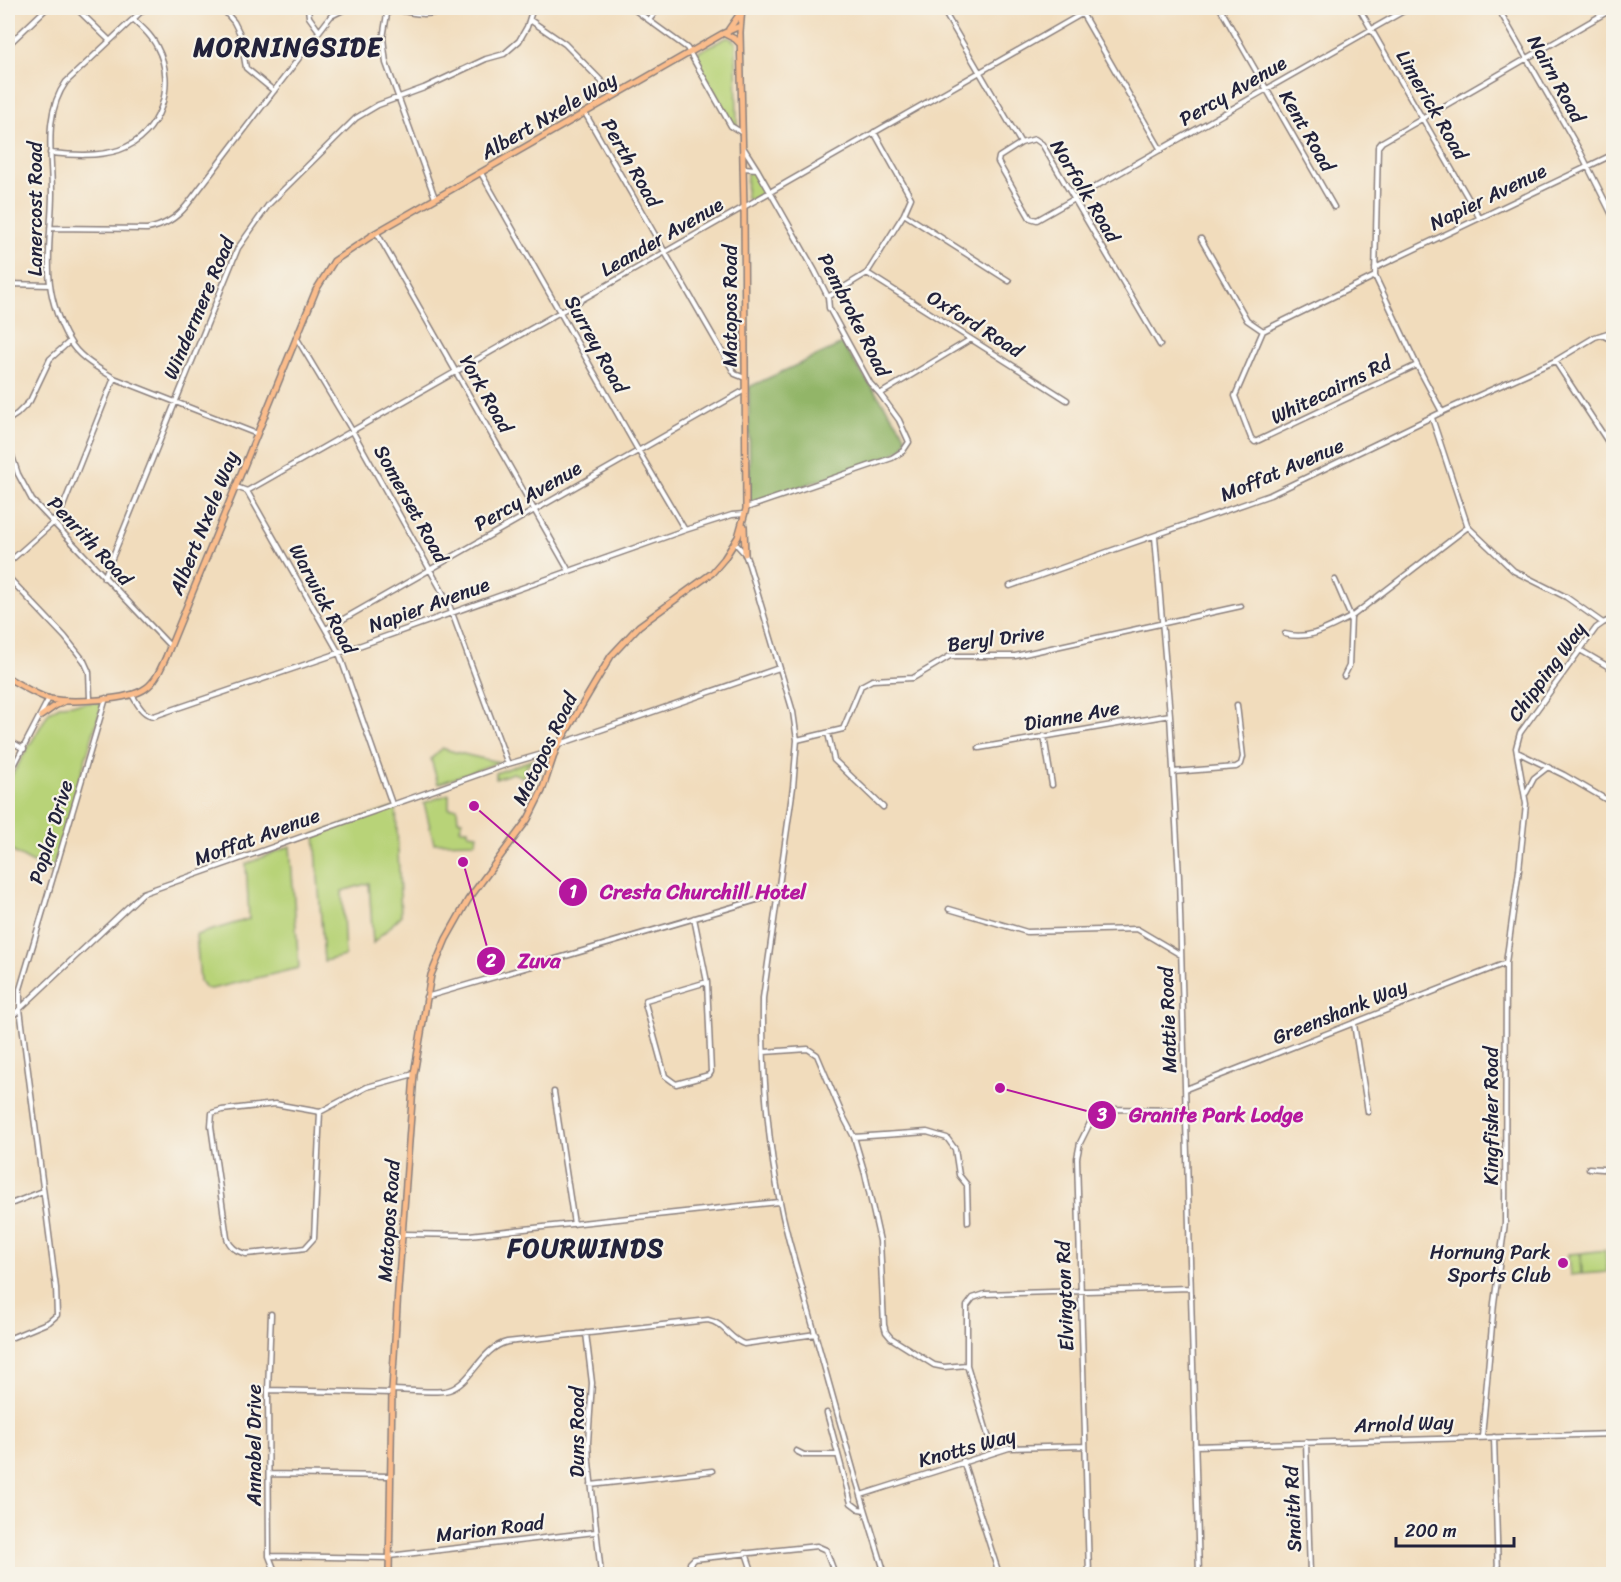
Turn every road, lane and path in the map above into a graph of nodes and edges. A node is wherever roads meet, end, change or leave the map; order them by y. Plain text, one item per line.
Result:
1 (47, 8) edge
2 (76, 8) edge
3 (145, 8) edge
4 (222, 8) edge
5 (308, 8) edge
6 (347, 8) edge
7 (389, 8) edge
8 (445, 8) edge
9 (533, 8) edge
10 (632, 8) edge
11 (659, 8) edge
12 (942, 8) edge
13 (1079, 8) edge
14 (1092, 8) edge
15 (1220, 8) edge
16 (1359, 8) edge
17 (1409, 8) edge
18 (1498, 8) edge
19 (1614, 8) edge
20 (742, 9) edge
21 (1082, 13) junction
22 (134, 19) junction
23 (530, 20) junction
24 (649, 20) junction
25 (740, 29) junction
26 (1371, 29) junction
27 (319, 31) junction
28 (725, 33) junction
29 (109, 40) junction
30 (740, 44) junction
31 (8, 45) edge
32 (690, 52) junction
33 (1527, 58) junction
34 (979, 73) junction
35 (1265, 89) junction
36 (274, 91) junction
37 (615, 95) junction
38 (398, 98) junction
39 (585, 113) junction
40 (1422, 118) junction
41 (741, 132) junction
42 (874, 132) junction
43 (1021, 143) junction
44 (742, 146) junction
45 (1161, 150) junction
46 (50, 153) junction
47 (1614, 153) edge
48 (1587, 166) junction
49 (743, 168) junction
50 (757, 169) junction
51 (481, 173) junction
52 (770, 192) junction
53 (435, 199) junction
54 (1073, 200) junction
55 (1334, 207) dead end
56 (744, 208) junction
57 (904, 214) junction
58 (1479, 217) junction
59 (1614, 219) edge
60 (50, 228) junction
61 (375, 234) junction
62 (1201, 239) dead end
63 (665, 252) junction
64 (1375, 268) junction
65 (867, 273) junction
66 (1375, 276) junction
67 (1010, 281) dead end
68 (8, 284) edge
69 (50, 285) junction
70 (828, 297) junction
71 (561, 312) junction
72 (1263, 331) junction
73 (1614, 331) edge
74 (1601, 335) junction
75 (295, 336) junction
76 (971, 339) junction
77 (1614, 341) edge
78 (69, 342) junction
79 (1160, 345) dead end
80 (1555, 361) junction
81 (1417, 365) junction
82 (456, 371) junction
83 (114, 378) junction
84 (745, 378) junction
85 (746, 389) junction
86 (880, 394) junction
87 (1067, 400) dead end
88 (176, 402) junction
89 (1442, 412) junction
90 (1432, 418) junction
91 (8, 420) edge
92 (353, 432) junction
93 (256, 434) junction
94 (8, 444) edge
95 (1610, 445) dead end
96 (638, 450) junction
97 (236, 487) junction
98 (247, 491) junction
99 (534, 509) junction
100 (745, 512) junction
101 (53, 523) junction
102 (743, 523) junction
103 (1468, 527) junction
104 (685, 530) junction
105 (1155, 537) junction
106 (736, 544) junction
107 (745, 554) junction
108 (8, 563) edge
109 (430, 569) junction
110 (569, 571) junction
111 (8, 577) edge
112 (104, 578) junction
113 (1335, 580) dead end
114 (1010, 586) dead end
115 (1241, 606) dead end
116 (451, 613) junction
117 (1350, 617) junction
118 (1614, 618) edge
119 (1603, 623) junction
120 (1162, 625) junction
121 (326, 629) junction
122 (1285, 634) dead end
123 (170, 646) junction
124 (1580, 650) junction
125 (339, 653) junction
126 (779, 668) junction
127 (1614, 670) edge
128 (1344, 676) dead end
129 (8, 678) edge
130 (132, 695) junction
131 (49, 698) junction
132 (106, 698) junction
133 (90, 699) junction
134 (67, 700) junction
135 (1238, 705) dead end
136 (1170, 715) junction
137 (41, 716) junction
138 (828, 733) junction
139 (1044, 736) junction
140 (8, 740) edge
141 (797, 741) junction
142 (558, 747) junction
143 (979, 748) dead end
144 (24, 749) junction
145 (1516, 752) junction
146 (508, 764) junction
147 (1548, 767) junction
148 (1173, 772) junction
149 (8, 777) edge
150 (1052, 785) dead end
151 (1526, 794) junction
152 (392, 804) junction
153 (1614, 804) edge
154 (883, 807) dead end
155 (777, 894) junction
156 (949, 909) dead end
157 (694, 918) junction
158 (1182, 955) junction
159 (1506, 963) junction
160 (707, 982) junction
161 (426, 996) junction
162 (20, 1009) junction
163 (8, 1020) edge
164 (1354, 1024) junction
165 (764, 1052) junction
166 (414, 1074) junction
167 (1185, 1089) junction
168 (554, 1092) dead end
169 (1186, 1110) junction
170 (320, 1112) junction
171 (1368, 1112) dead end
172 (854, 1137) junction
173 (1589, 1168) dead end
174 (1614, 1170) edge
175 (43, 1191) junction
176 (778, 1202) junction
177 (8, 1205) edge
178 (968, 1222) dead end
179 (574, 1224) junction
180 (403, 1234) junction
181 (1190, 1288) junction
182 (1082, 1292) junction
183 (271, 1314) dead end
184 (586, 1333) junction
185 (816, 1334) junction
186 (8, 1339) edge
187 (967, 1365) junction
188 (268, 1390) junction
189 (392, 1391) junction
190 (827, 1413) dead end
191 (1614, 1434) edge
192 (1482, 1437) junction
193 (1494, 1437) junction
194 (1306, 1442) junction
195 (1084, 1446) junction
196 (1195, 1446) junction
197 (796, 1451) dead end
198 (993, 1452) junction
199 (838, 1455) junction
200 (963, 1461) junction
201 (712, 1472) dead end
202 (268, 1473) junction
203 (391, 1476) junction
204 (591, 1485) junction
205 (861, 1495) junction
206 (865, 1510) junction
207 (595, 1532) junction
208 (746, 1553) junction
209 (269, 1556) junction
210 (389, 1557) junction
211 (276, 1575) edge
212 (389, 1575) edge
213 (601, 1575) edge
214 (690, 1575) edge
215 (753, 1575) edge
216 (835, 1575) edge
217 (885, 1575) edge
218 (999, 1575) edge
219 (1089, 1575) edge
220 (1199, 1575) edge
221 (1310, 1575) edge
222 (1498, 1575) edge

1 - 31 street
2 - 29 street
3 - 22 street, Lanercost Road
4 - 36 street
5 - 27 street
6 - 27 street
7 - 8 street
7 - 38 street
9 - 23 street, Windermere Road
10 - 24 street
11 - 24 street
12 - 34 street, Norfolk Road
13 - 21 street
14 - 21 street, Leander Avenue
15 - 35 street, Kent Road
16 - 26 street, Limerick Road
17 - 26 street, Percy Avenue
18 - 33 street, Nairn Road
19 - 33 street
20 - 25 main road, Matopos Road
20 - 28 main road
21 - 34 street, Leander Avenue
21 - 45 street
22 - 29 street, Lanercost Road
22 - 46 street
23 - 37 street
23 - 38 street, Windermere Road
24 - 32 street
25 - 28 main road
25 - 30 main road, Matopos Road
26 - 35 street, Percy Avenue
26 - 40 street, Limerick Road
27 - 36 street
28 - 30 main road
28 - 32 main road, Albert Nxele Way
29 - 46 street, Lanercost Road
30 - 41 main road, Matopos Road
32 - 37 main road, Albert Nxele Way
32 - 41 street
33 - 40 street
33 - 48 street, Nairn Road
34 - 42 street, Leander Avenue
34 - 43 street, Norfolk Road
35 - 45 street, Percy Avenue
35 - 55 street, Kent Road
36 - 60 street
37 - 39 main road, Albert Nxele Way
38 - 53 street
38 - 88 street, Windermere Road
39 - 51 main road, Albert Nxele Way
39 - 63 street, Perth Road
40 - 58 street, Limerick Road
40 - 64 street
41 - 44 main road, Matopos Road
42 - 52 street, Leander Avenue
42 - 57 street
43 - 54 street, Norfolk Road
43 - 54 street, Percy Avenue
44 - 49 main road, Matopos Road
44 - 50 street, Pembroke Road
45 - 54 street, Percy Avenue
46 - 60 street, Lanercost Road
47 - 48 street, Napier Avenue
48 - 58 street, Napier Avenue
48 - 59 street, Nairn Road
49 - 50 street
49 - 56 main road, Matopos Road
50 - 52 street, Pembroke Road
51 - 53 main road, Albert Nxele Way
51 - 71 street, Surrey Road
52 - 56 street, Leander Avenue
52 - 70 street, Pembroke Road
53 - 61 main road, Albert Nxele Way
54 - 79 street, Norfolk Road
56 - 63 street, Leander Avenue
56 - 84 main road, Matopos Road
57 - 65 street
57 - 67 street
58 - 64 street, Napier Avenue
60 - 69 street, Lanercost Road
61 - 75 main road, Albert Nxele Way
61 - 82 street, York Road
62 - 72 street
63 - 71 street, Leander Avenue
63 - 84 street, Perth Road
64 - 66 street
65 - 70 street
65 - 76 street, Oxford Road
66 - 72 street
66 - 81 street
68 - 69 street
69 - 78 street, Lanercost Road
70 - 86 street, Pembroke Road
71 - 82 street, Leander Avenue
71 - 96 street, Surrey Road
72 - 81 street, Whitecairns Rd
73 - 74 street, Moffat Avenue
74 - 77 street
74 - 80 street, Moffat Avenue
75 - 92 street, Somerset Road
75 - 93 main road, Albert Nxele Way
76 - 86 street
76 - 87 street, Oxford Road
78 - 83 street, Lanercost Road
78 - 91 street
80 - 89 street, Moffat Avenue
80 - 95 street
81 - 89 street
82 - 92 street, Leander Avenue
82 - 99 street, York Road
83 - 88 street, Lanercost Road
83 - 101 street
84 - 85 main road, Matopos Road
85 - 96 street, Percy Avenue
85 - 100 main road, Matopos Road
86 - 100 street, Pembroke Road
88 - 93 street, Lanercost Road
88 - 112 street, Windermere Road
89 - 90 street, Moffat Avenue
90 - 103 street
90 - 105 street, Moffat Avenue
92 - 98 street, Leander Avenue
92 - 109 street, Somerset Road
93 - 97 main road, Albert Nxele Way
94 - 101 street, Penrith Road
96 - 99 street, Percy Avenue
96 - 104 street, Surrey Road
97 - 98 street
97 - 123 main road, Albert Nxele Way
98 - 121 street, Warwick Road
99 - 109 street, Percy Avenue
99 - 110 street, York Road
100 - 102 main road, Matopos Road
100 - 104 street, Napier Avenue
101 - 108 street
101 - 112 street, Penrith Road
102 - 106 main road, Matopos Road
102 - 107 main road
103 - 117 street
103 - 119 street
104 - 110 street, Napier Avenue
105 - 114 street, Moffat Avenue
105 - 120 street, Mattie Road
106 - 107 street
106 - 142 main road, Matopos Road
107 - 126 street
109 - 116 street, Somerset Road
109 - 121 street, Percy Avenue
110 - 116 street, Napier Avenue
111 - 133 street
112 - 123 street, Penrith Road
113 - 117 street
115 - 120 street
116 - 125 street, Napier Avenue
116 - 146 street, Somerset Road
117 - 122 street
117 - 128 street
118 - 119 street, Chipping Way
119 - 124 street, Chipping Way
120 - 136 street, Mattie Road
120 - 138 street, Beryl Drive
121 - 125 street, Warwick Road
123 - 130 main road, Albert Nxele Way
124 - 127 street
124 - 145 street, Chipping Way
125 - 130 street, Napier Avenue
125 - 152 street, Warwick Road
126 - 141 street
126 - 142 street, Moffat Avenue
129 - 131 main road, Albert Nxele Way
130 - 132 main road, Albert Nxele Way
131 - 134 main road, Albert Nxele Way
131 - 137 street
132 - 133 main road, Albert Nxele Way
132 - 162 street, Poplar Drive
133 - 134 main road, Albert Nxele Way
134 - 137 main road
135 - 148 street
136 - 139 street, Dianne Ave
136 - 148 street, Mattie Road
137 - 144 street
138 - 141 street, Beryl Drive
138 - 154 street
139 - 143 street, Dianne Ave
139 - 150 street
140 - 144 street
141 - 155 street
142 - 146 street, Moffat Avenue
142 - 161 main road, Matopos Road
144 - 149 street
145 - 147 street
145 - 151 street, Kingfisher Road
146 - 152 street, Moffat Avenue
147 - 151 street
147 - 153 street
148 - 158 street, Mattie Road
151 - 159 street, Kingfisher Road
152 - 162 street, Moffat Avenue
155 - 157 street
155 - 165 street
156 - 158 street
157 - 160 street
157 - 161 street
158 - 167 street, Mattie Road
159 - 164 street, Greenshank Way
159 - 192 street, Kingfisher Road
160 - 160 street
161 - 166 main road, Matopos Road
162 - 163 street, Moffat Avenue
162 - 175 street, Poplar Drive
164 - 167 street, Greenshank Way
164 - 171 street
165 - 172 street
165 - 176 street
166 - 170 street
166 - 180 main road, Matopos Road
167 - 169 street, Mattie Road
168 - 179 street
169 - 181 street, Mattie Road
169 - 182 street, Elvington Rd
170 - 170 street
172 - 178 street
172 - 187 street
173 - 174 street
175 - 177 street
175 - 186 street, Poplar Drive
176 - 179 street
176 - 185 street
179 - 180 street
180 - 189 main road, Matopos Road
181 - 182 street
181 - 196 street, Mattie Road
182 - 187 street
182 - 195 street, Elvington Rd
183 - 188 street, Annabel Drive
184 - 185 street
184 - 189 street
184 - 204 street, Duns Road
185 - 205 street
187 - 198 street
188 - 189 street
188 - 202 street, Annabel Drive
189 - 203 main road, Matopos Road
190 - 199 street
191 - 193 street, Arnold Way
192 - 193 street, Arnold Way
192 - 194 street, Arnold Way
193 - 222 street
194 - 196 street, Arnold Way
194 - 221 street, Snaith Rd
195 - 198 street, Knotts Way
195 - 219 street, Elvington Rd
196 - 220 street, Mattie Road
197 - 199 street
198 - 200 street, Knotts Way
199 - 206 street
200 - 205 street, Knotts Way
200 - 218 street
201 - 204 street
202 - 203 street
202 - 209 street, Annabel Drive
203 - 210 main road, Matopos Road
204 - 207 street, Duns Road
205 - 206 street
206 - 217 street
207 - 210 street, Marion Road
207 - 213 street, Duns Road
208 - 214 street
208 - 215 street
208 - 216 street
209 - 210 street, Marion Road
209 - 211 street, Annabel Drive
210 - 212 main road, Matopos Road

